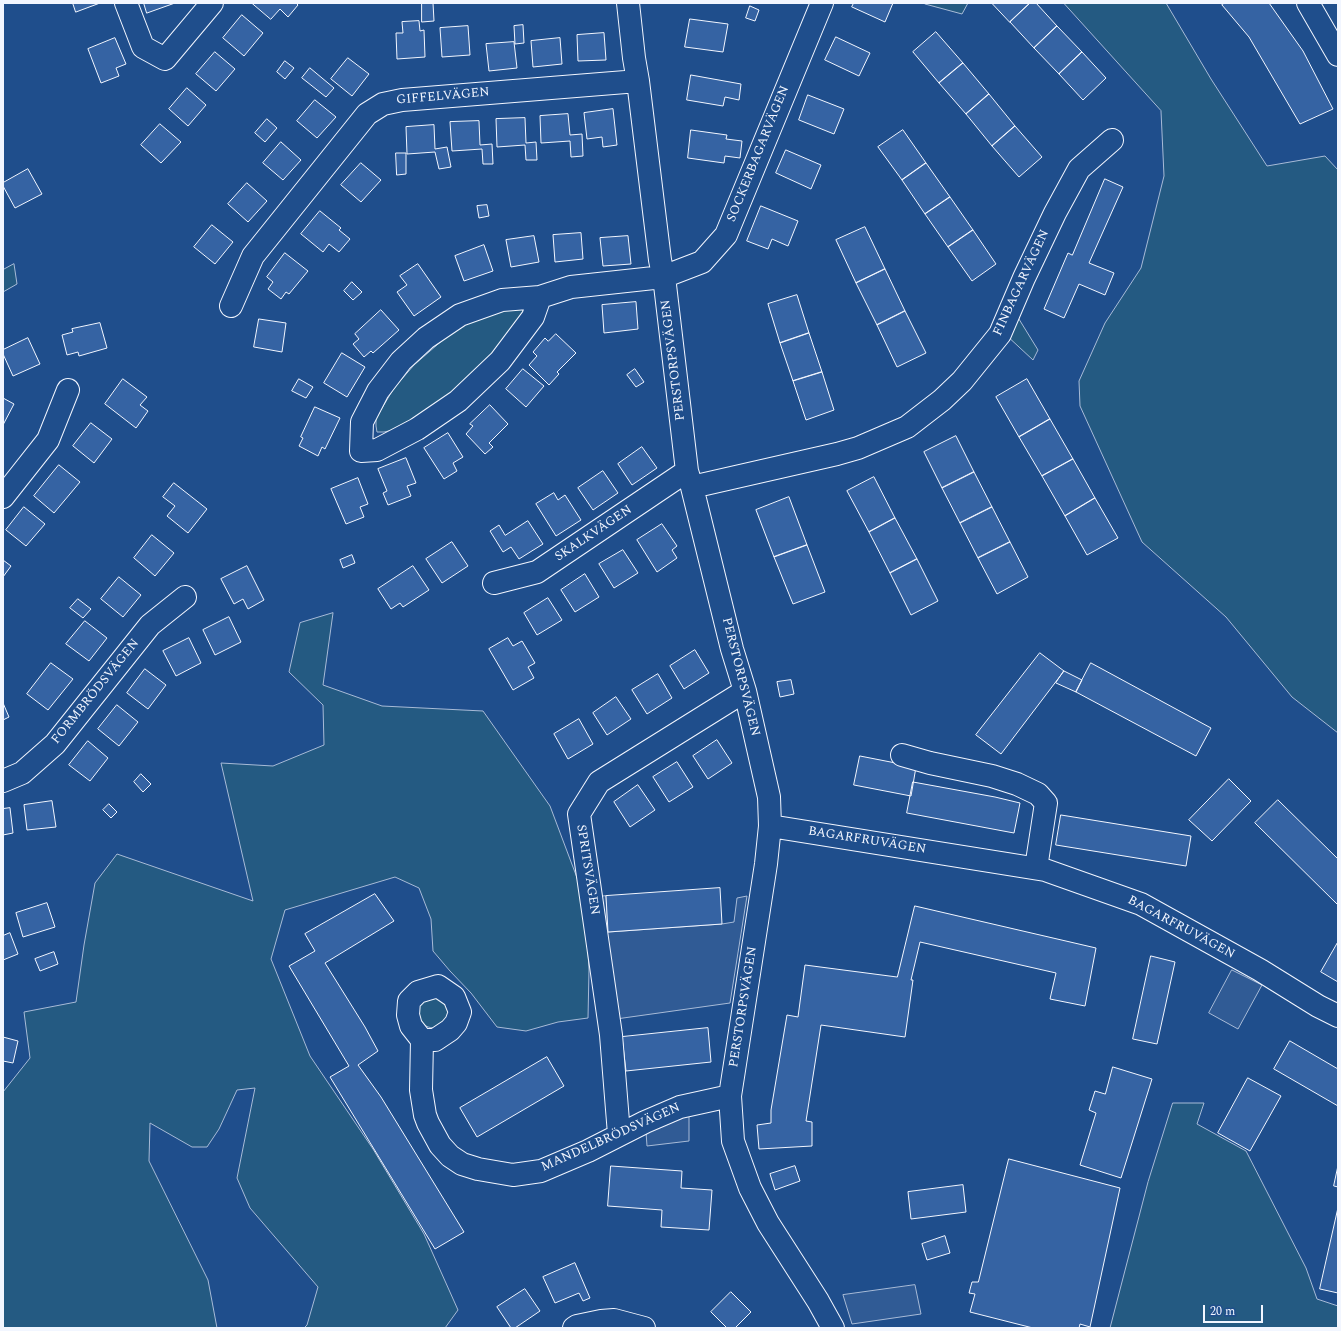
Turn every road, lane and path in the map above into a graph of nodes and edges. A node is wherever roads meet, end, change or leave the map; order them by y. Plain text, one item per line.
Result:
1 (126, 3) edge
2 (212, 3) edge
3 (628, 3) edge
4 (822, 3) edge
5 (1308, 3) edge
6 (1338, 55) edge
7 (638, 81) junction
8 (1112, 140) dead end
9 (663, 277) junction
10 (540, 298) junction
11 (231, 306) dead end
12 (68, 390) dead end
13 (690, 479) junction
14 (3, 497) edge
15 (494, 582) dead end
16 (185, 597) dead end
17 (745, 691) junction
18 (902, 755) dead end
19 (3, 781) edge
20 (770, 826) junction
21 (1036, 868) junction
22 (1328, 1006) edge
23 (1338, 1016) edge
24 (422, 1040) dead end
25 (730, 1096) junction
26 (620, 1134) junction
27 (574, 1328) edge
28 (644, 1328) edge
29 (833, 1328) edge

1 - 2 street
3 - 7 street, PERSTORPSVÄGEN
4 - 9 street, SOCKERBAGARVÄGEN
5 - 6 street
7 - 9 street, PERSTORPSVÄGEN
7 - 11 street, GIFFELVÄGEN
8 - 13 street, FINBAGARVÄGEN
9 - 10 street, SOCKERBAGARVÄGEN
9 - 13 street, PERSTORPSVÄGEN
10 - 10 street, SOCKERBAGARVÄGEN
12 - 14 street
13 - 15 street, SKALKVÄGEN
13 - 17 street, PERSTORPSVÄGEN
16 - 19 street, FORMBRÖDSVÄGEN
17 - 20 street, PERSTORPSVÄGEN
17 - 26 street, SPRITSVÄGEN
18 - 21 street
20 - 21 street, BAGARFRUVÄGEN
20 - 25 street, PERSTORPSVÄGEN
21 - 22 street, BAGARFRUVÄGEN
22 - 23 street, BAGARFRUVÄGEN
24 - 26 street, MANDELBRÖDSVÄGEN
25 - 26 street, MANDELBRÖDSVÄGEN
25 - 29 street, PERSTORPSVÄGEN
27 - 28 street

